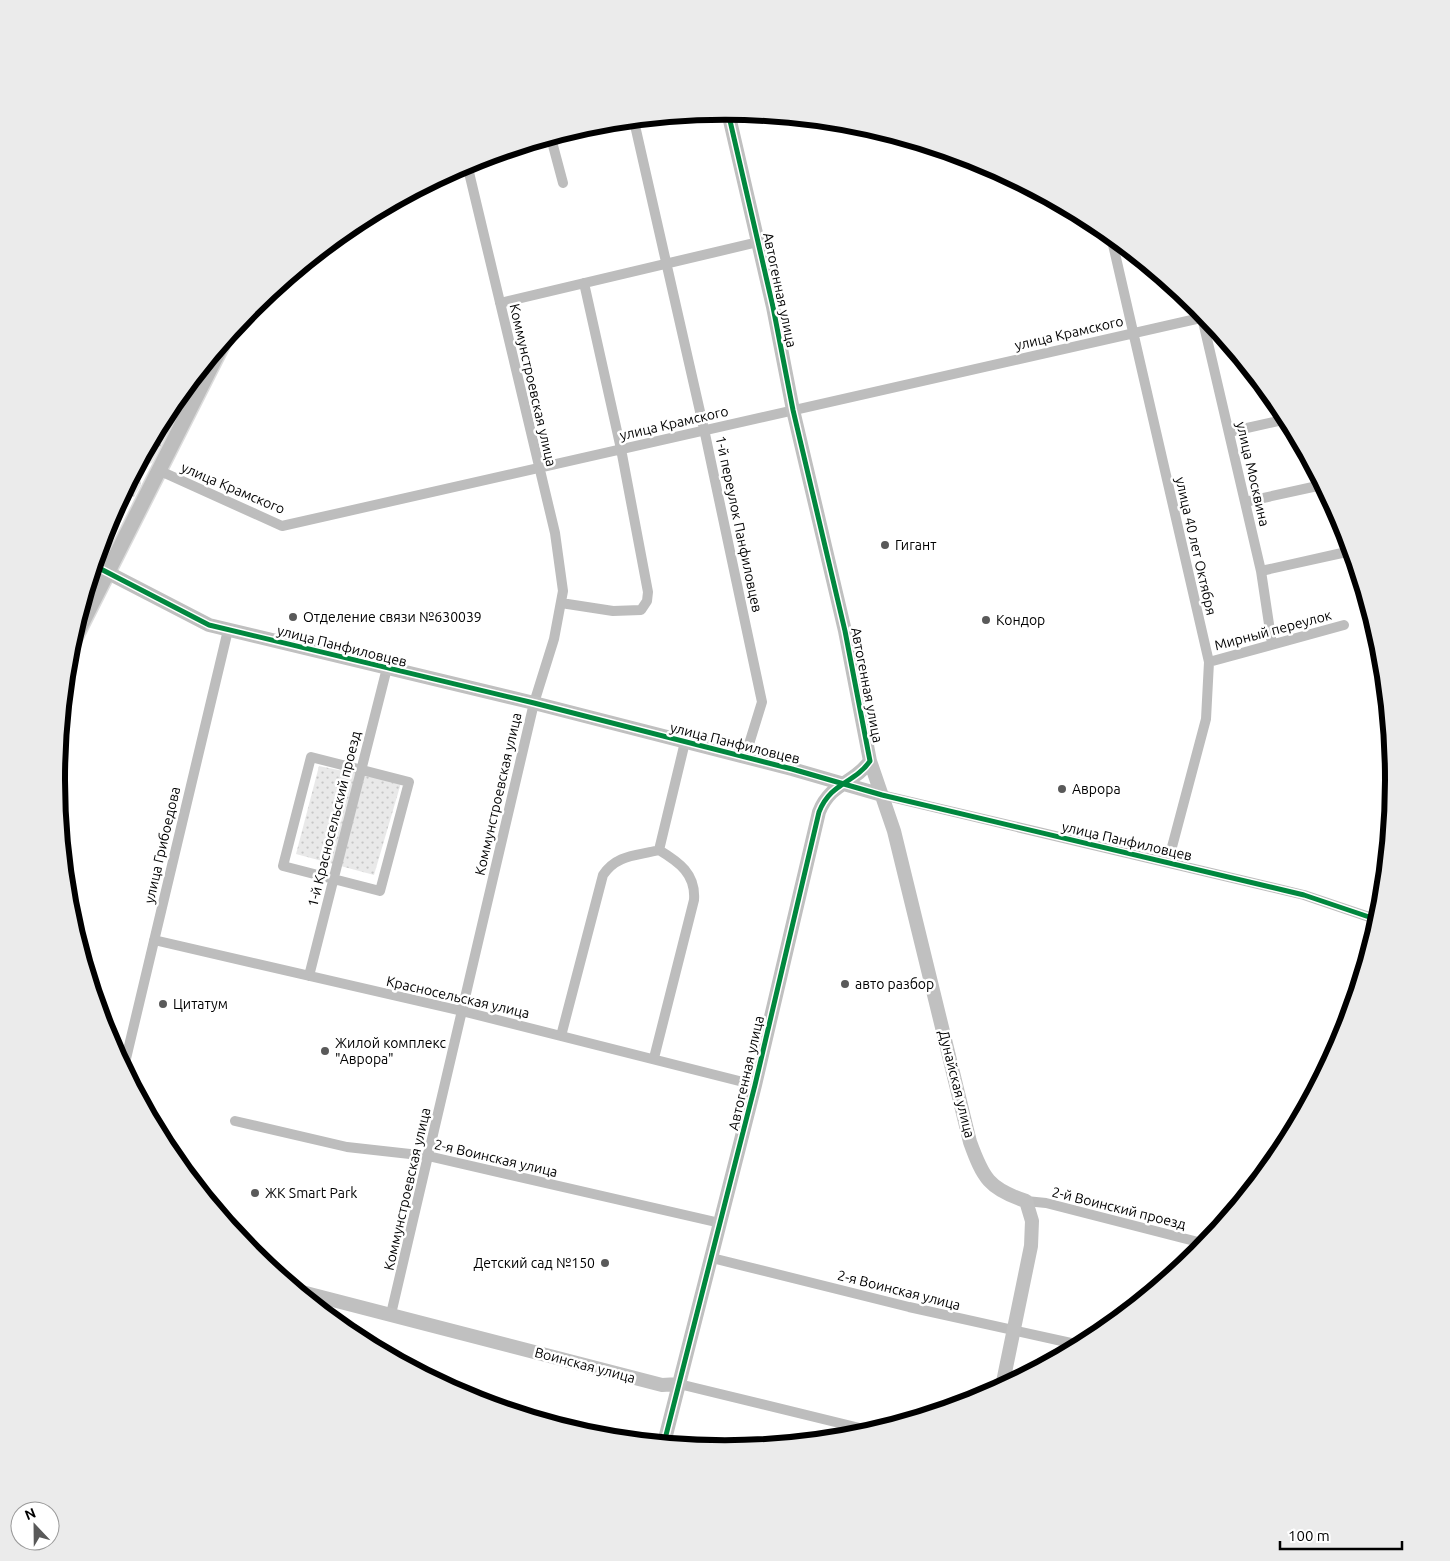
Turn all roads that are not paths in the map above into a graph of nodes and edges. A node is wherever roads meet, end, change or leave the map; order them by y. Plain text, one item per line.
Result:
1 (730, 120) edge
2 (635, 127) edge
3 (552, 143) edge
4 (470, 172) edge
5 (563, 183) dead end
6 (758, 242) junction
7 (1114, 247) edge
8 (666, 264) junction
9 (584, 283) junction
10 (500, 303) junction
11 (1195, 317) edge
12 (1206, 329) edge
13 (1133, 333) junction
14 (210, 367) edge
15 (793, 410) junction
16 (1278, 421) edge
17 (704, 430) junction
18 (1229, 432) junction
19 (620, 449) junction
20 (538, 469) junction
21 (158, 470) junction
22 (1316, 486) edge
23 (1246, 502) junction
24 (1344, 553) edge
25 (101, 569) edge
26 (1262, 571) junction
27 (95, 584) edge
28 (561, 603) junction
29 (1344, 625) dead end
30 (228, 630) junction
31 (1272, 644) junction
32 (1209, 662) junction
33 (387, 668) junction
34 (534, 703) junction
35 (686, 742) junction
36 (745, 757) junction
37 (870, 760) junction
38 (361, 770) junction
39 (841, 784) junction
40 (882, 795) junction
41 (659, 850) junction
42 (1168, 862) junction
43 (333, 879) junction
44 (1370, 917) edge
45 (154, 940) junction
46 (309, 976) junction
47 (462, 1011) junction
48 (561, 1036) junction
49 (126, 1057) edge
50 (654, 1058) junction
51 (755, 1084) junction
52 (235, 1121) dead end
53 (428, 1156) junction
54 (1026, 1201) junction
55 (720, 1223) junction
56 (1197, 1242) edge
57 (712, 1258) junction
58 (311, 1294) edge
59 (391, 1314) junction
60 (1015, 1332) junction
61 (1070, 1343) edge
62 (1004, 1378) edge
63 (679, 1384) junction
64 (857, 1427) edge
65 (665, 1437) edge

1 - 6 street, Автогенная улица
2 - 8 street, 1-й переулок Панфиловцев
3 - 5 street
4 - 10 street, Коммунстроевская улица
6 - 8 street
6 - 15 street, Автогенная улица
7 - 13 street, улица 40 лет Октября
8 - 9 street
8 - 17 street, 1-й переулок Панфиловцев
9 - 10 street
9 - 19 street
10 - 20 street, Коммунстроевская улица
11 - 13 street, улица Крамского
12 - 18 street, улица Москвина
13 - 15 street, улица Крамского
13 - 32 street, улица 40 лет Октября
14 - 21 main road
15 - 17 street, улица Крамского
15 - 37 street, Автогенная улица
16 - 18 street
17 - 19 street, улица Крамского
17 - 36 street, 1-й переулок Панфиловцев
18 - 23 street, улица Москвина
19 - 20 street, улица Крамского
19 - 28 street
20 - 21 street, улица Крамского
20 - 28 street, Коммунстроевская улица
21 - 25 main road
22 - 23 street
23 - 26 street, улица Москвина
24 - 26 street
25 - 27 main road
25 - 30 street, улица Панфиловцев
26 - 31 street, улица Москвина
28 - 34 street, Коммунстроевская улица
29 - 31 street, Мирный переулок
30 - 33 street, улица Панфиловцев
30 - 45 street, улица Грибоедова
31 - 32 street, Мирный переулок
32 - 42 street, улица 40 лет Октября
33 - 34 street, улица Панфиловцев
33 - 38 street, 1-й Красносельский проезд
34 - 35 street, улица Панфиловцев
34 - 47 street, Коммунстроевская улица
35 - 36 street, улица Панфиловцев
35 - 41 street
36 - 39 street, улица Панфиловцев
37 - 39 street, Автогенная улица
37 - 40 street, Дунайская улица
38 - 43 street, 1-й Красносельский проезд
38 - 43 street
38 - 43 street
39 - 40 street, улица Панфиловцев
39 - 51 street, Автогенная улица
40 - 42 street, улица Панфиловцев
40 - 54 street, Дунайская улица
41 - 48 street
41 - 50 street
42 - 44 street, улица Панфиловцев
43 - 46 street, 1-й Красносельский проезд
45 - 46 street, Красносельская улица
45 - 49 street, улица Грибоедова
46 - 47 street, Красносельская улица
47 - 48 street, Красносельская улица
47 - 53 street, Коммунстроевская улица
48 - 50 street, Красносельская улица
50 - 51 street, Красносельская улица
51 - 55 street, Автогенная улица
52 - 53 street, 2-я Воинская улица
53 - 55 street, 2-я Воинская улица
53 - 59 street, Коммунстроевская улица
54 - 56 street, 2-й Воинский проезд
54 - 60 street
55 - 57 street, Автогенная улица
57 - 60 street, 2-я Воинская улица
57 - 63 street, Автогенная улица
58 - 59 street, Воинская улица
59 - 63 street, Воинская улица
60 - 61 street, 2-я Воинская улица
60 - 62 street
63 - 64 street, Воинская улица
63 - 65 street, Автогенная улица

